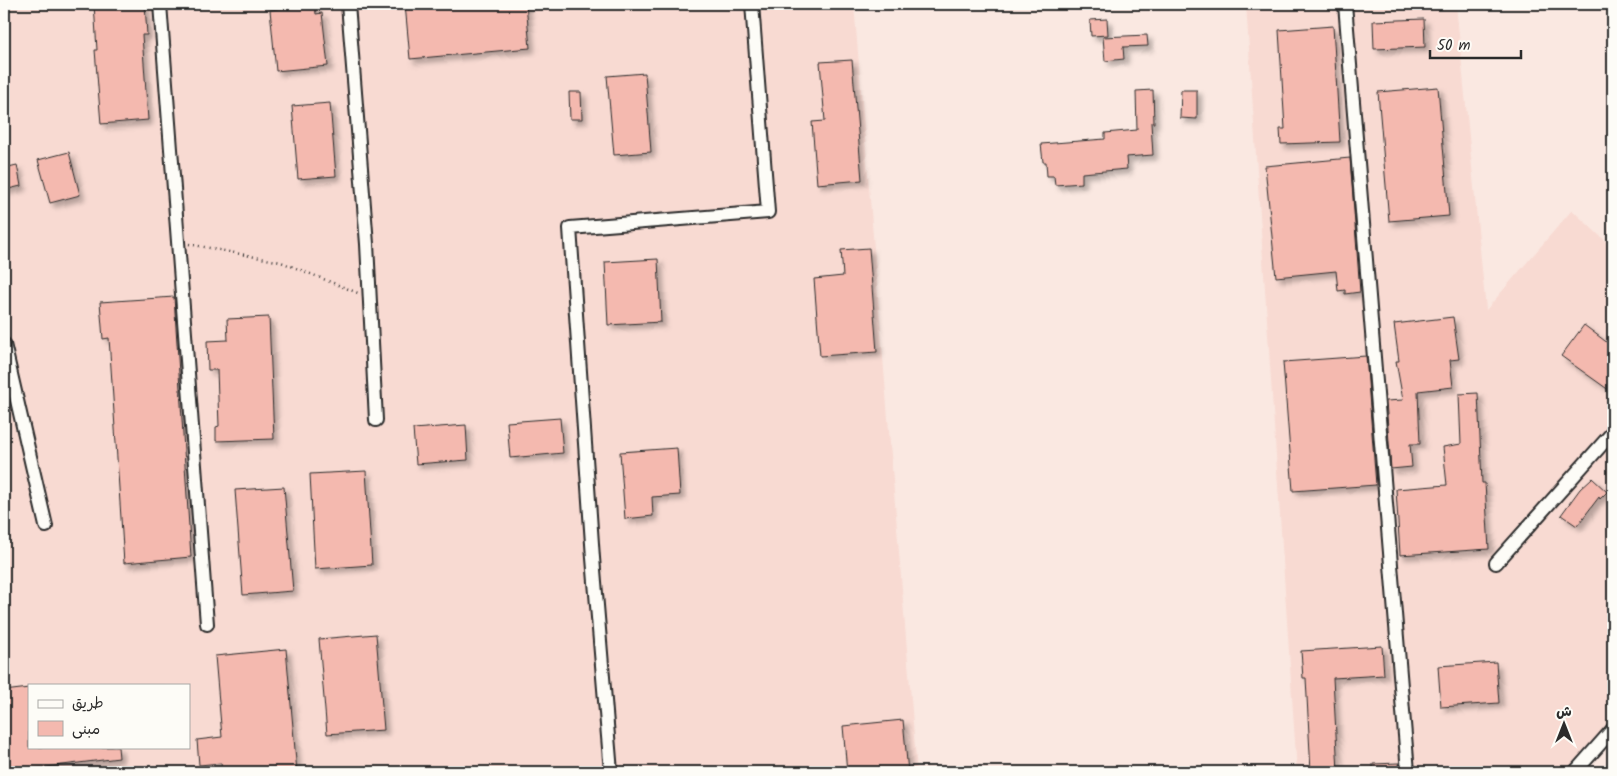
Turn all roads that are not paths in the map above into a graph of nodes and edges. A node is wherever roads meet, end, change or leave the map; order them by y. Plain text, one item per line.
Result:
1 (160, 4) edge
2 (348, 4) edge
3 (752, 4) edge
4 (1345, 4) edge
5 (4, 344) edge
6 (6, 362) edge
7 (376, 420) dead end
8 (1613, 432) edge
9 (46, 526) dead end
10 (1496, 563) dead end
11 (207, 624) dead end
12 (1613, 729) edge
13 (611, 772) edge
14 (1408, 772) edge
15 (1575, 772) edge

1 - 11 street
2 - 7 street
3 - 13 street
4 - 14 street
5 - 6 street
6 - 9 street
8 - 10 street
12 - 15 street

